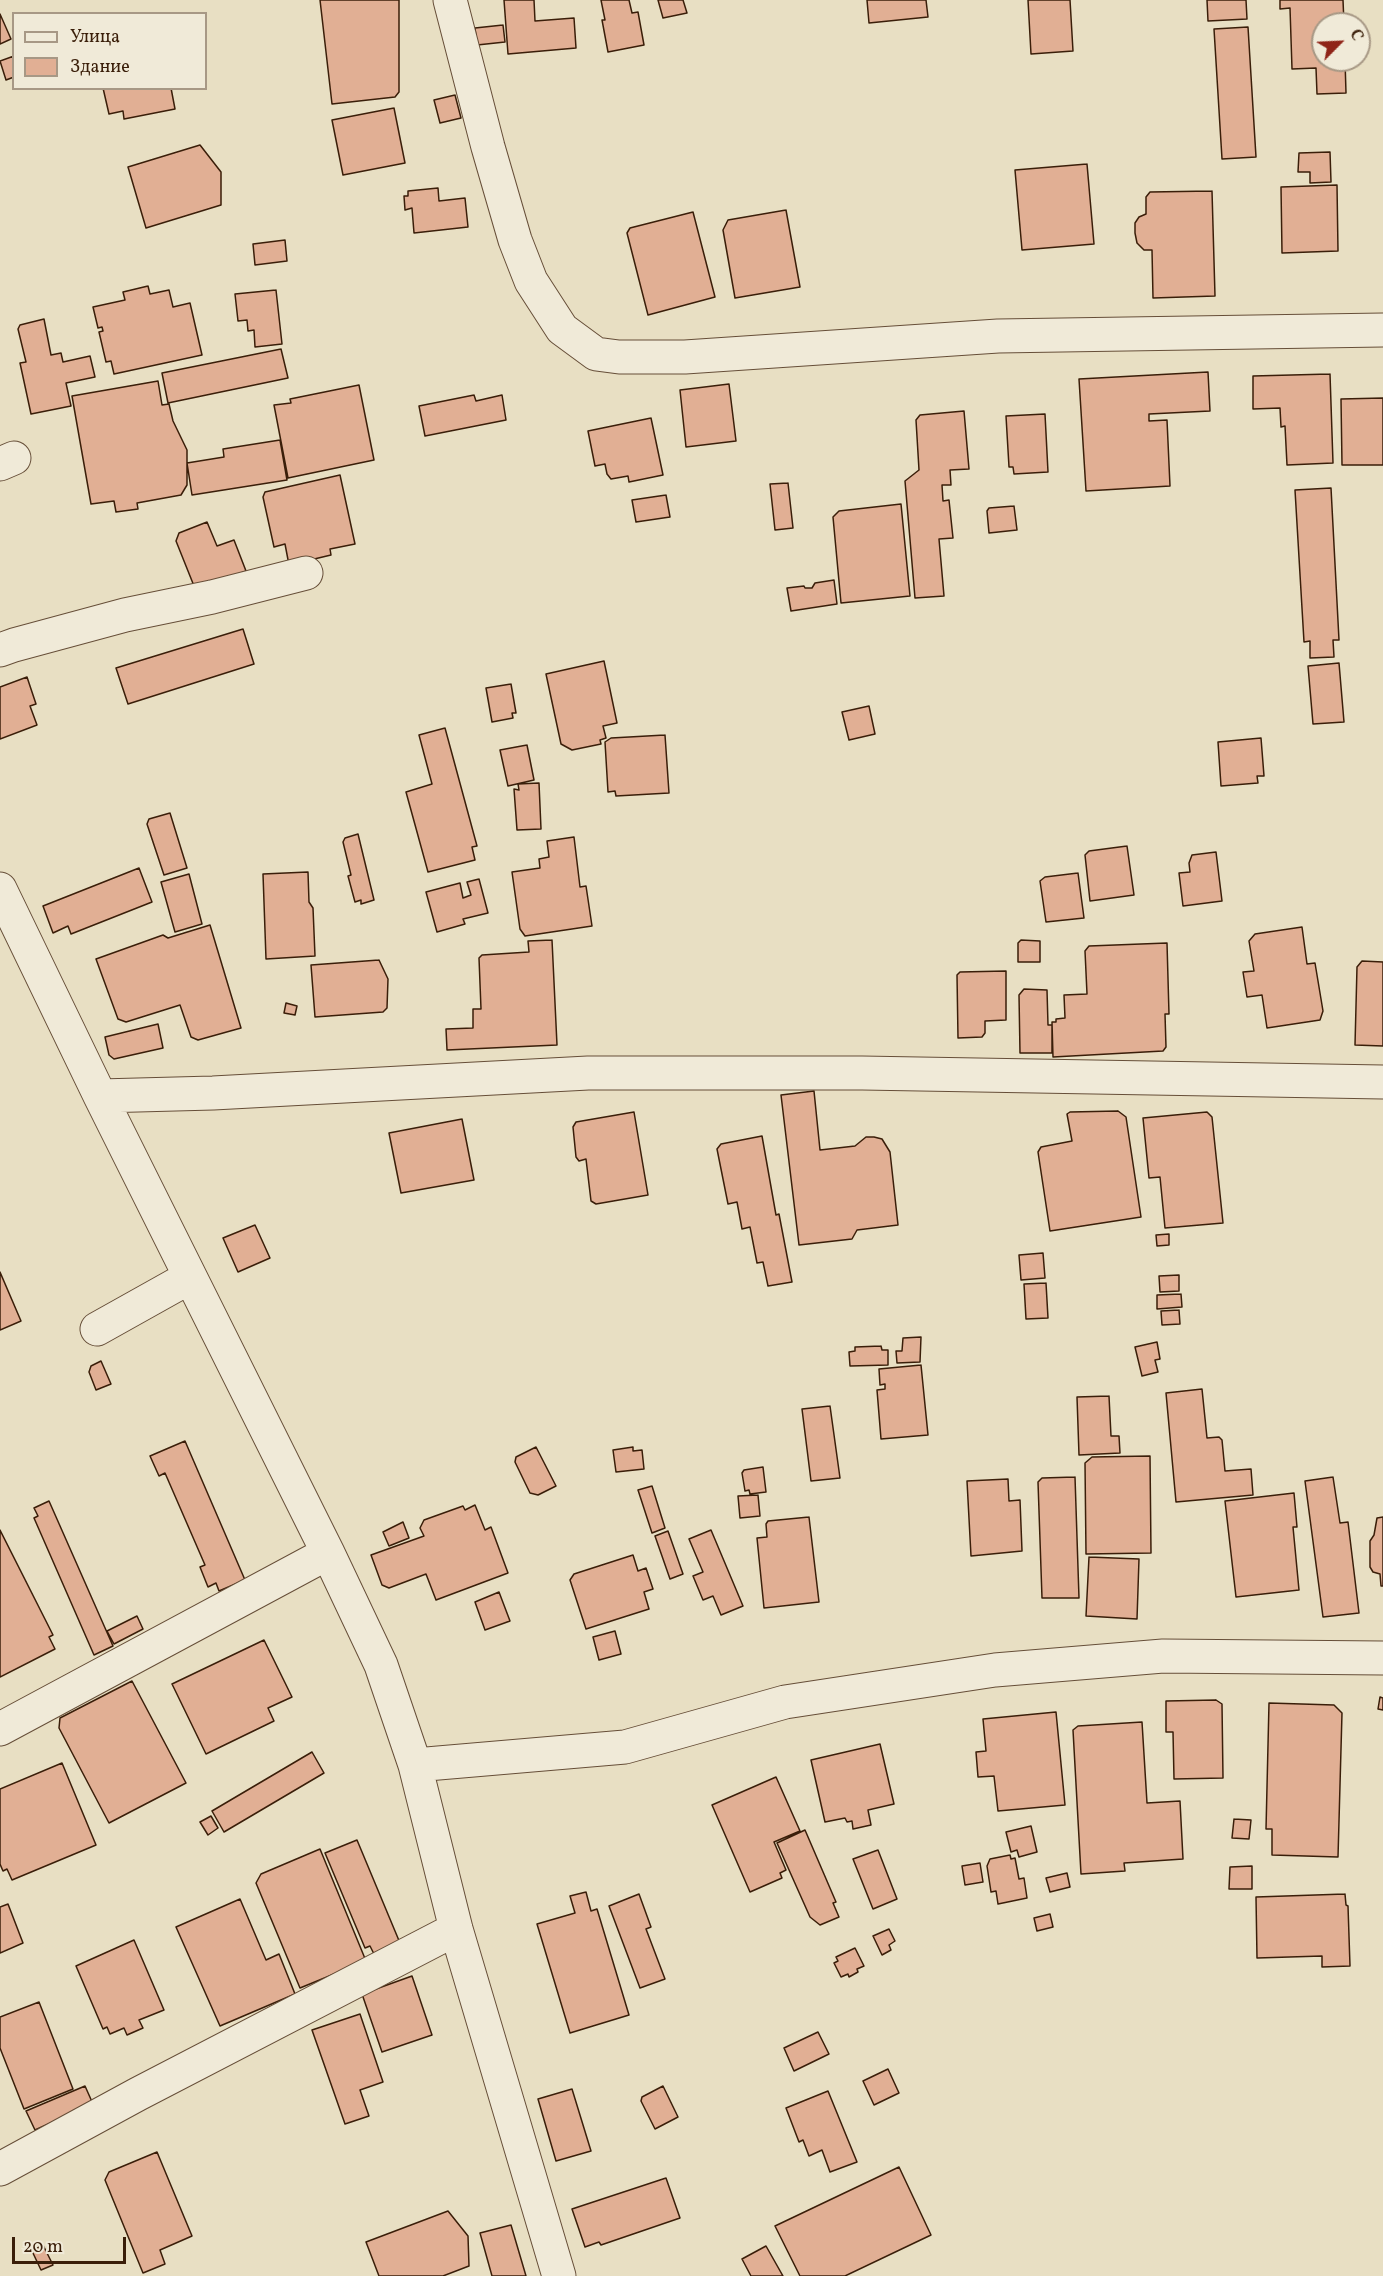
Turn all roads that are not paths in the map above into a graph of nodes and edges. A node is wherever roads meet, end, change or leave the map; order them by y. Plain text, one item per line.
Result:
1 (450, 0) edge
2 (1383, 330) edge
3 (306, 573) dead end
4 (0, 650) edge
5 (0, 889) edge
6 (1383, 1082) edge
7 (100, 1096) junction
8 (190, 1277) junction
9 (97, 1329) dead end
10 (328, 1553) junction
11 (1383, 1658) edge
12 (0, 1729) edge
13 (415, 1765) junction
14 (456, 1929) junction
15 (0, 2169) edge
16 (559, 2276) edge

1 - 2 street
3 - 4 street
5 - 7 street
6 - 7 street
7 - 8 street
8 - 9 street
8 - 10 street
10 - 12 street
10 - 13 street
11 - 13 street
13 - 14 street
14 - 15 street
14 - 16 street

